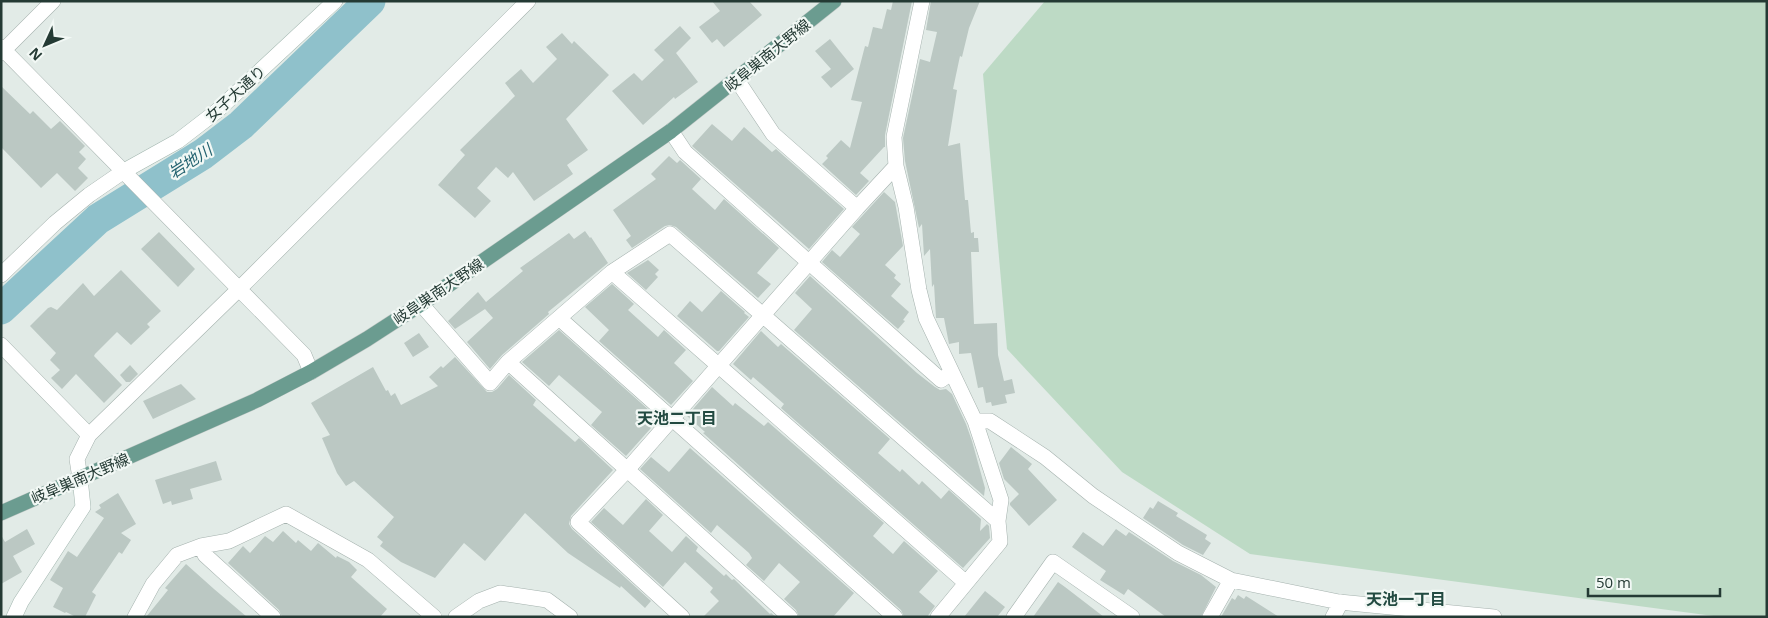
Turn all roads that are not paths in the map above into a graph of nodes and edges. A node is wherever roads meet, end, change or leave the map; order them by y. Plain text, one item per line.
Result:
1 (53, 1) edge
2 (335, 1) edge
3 (528, 1) edge
4 (834, 1) edge
5 (922, 1) edge
6 (2, 50) edge
7 (737, 80) junction
8 (671, 132) junction
9 (896, 166) junction
10 (127, 174) junction
11 (856, 208) junction
12 (809, 262) junction
13 (612, 272) junction
14 (1, 275) edge
15 (238, 289) junction
16 (421, 304) junction
17 (762, 316) junction
18 (559, 318) junction
19 (1, 345) edge
20 (508, 362) junction
21 (718, 365) junction
22 (311, 372) junction
23 (951, 373) junction
24 (672, 418) junction
25 (975, 421) junction
26 (88, 435) junction
27 (627, 470) junction
28 (80, 478) junction
29 (1, 513) edge
30 (998, 521) junction
31 (202, 546) junction
32 (1230, 580) junction
33 (965, 582) junction
34 (1341, 602) junction
35 (1439, 614) edge
36 (14, 617) edge
37 (135, 617) edge
38 (273, 617) edge
39 (434, 617) edge
40 (456, 617) edge
41 (570, 617) edge
42 (682, 617) edge
43 (790, 617) edge
44 (895, 617) edge
45 (938, 617) edge
46 (1014, 617) edge
47 (1132, 617) edge
48 (1210, 617) edge
49 (1333, 617) edge
50 (1494, 617) edge

1 - 6 street
2 - 10 street, 女子大通り
3 - 15 street
4 - 7 main road, 岐阜巣南大野線
5 - 9 street
6 - 10 street
7 - 8 main road, 岐阜巣南大野線
7 - 11 street
8 - 12 street
8 - 16 main road, 岐阜巣南大野線
9 - 11 street
9 - 23 street
10 - 14 street, 女子大通り
10 - 15 street
11 - 12 street
12 - 17 street
12 - 23 street
13 - 17 street
13 - 18 street
13 - 21 street
15 - 22 street
15 - 26 street
16 - 20 street
16 - 22 main road, 岐阜巣南大野線
17 - 21 street
17 - 30 street
18 - 20 street
18 - 24 street
19 - 26 street
20 - 27 street
21 - 24 street
21 - 33 street
22 - 28 main road, 岐阜巣南大野線
23 - 25 street
24 - 27 street
24 - 44 street
25 - 30 street
25 - 32 street
26 - 28 street
27 - 42 street
27 - 43 street
28 - 29 main road, 岐阜巣南大野線
28 - 36 street
30 - 33 street
31 - 37 street
31 - 38 street
31 - 39 street
32 - 34 street
32 - 48 street
33 - 45 street
34 - 35 street
34 - 49 street
35 - 50 street
40 - 41 street
46 - 47 street

